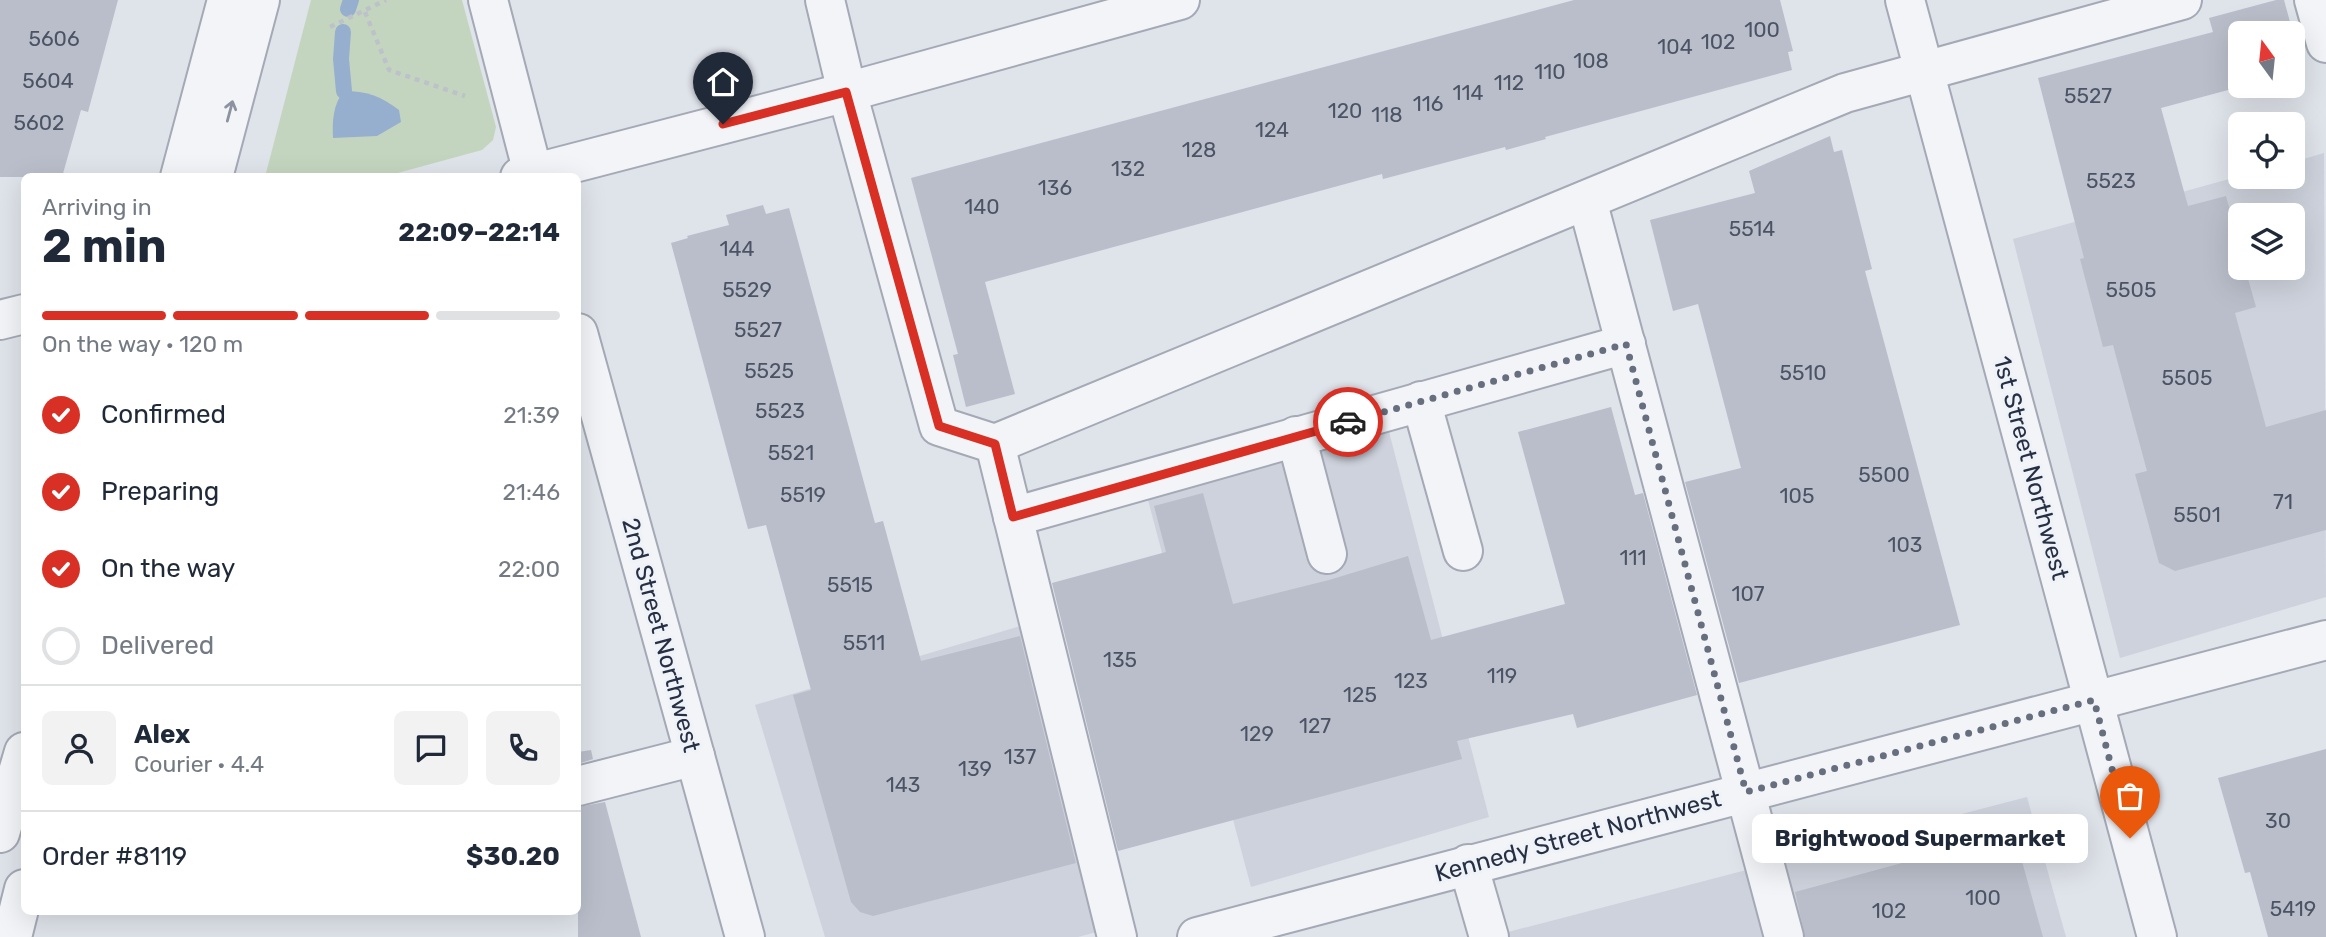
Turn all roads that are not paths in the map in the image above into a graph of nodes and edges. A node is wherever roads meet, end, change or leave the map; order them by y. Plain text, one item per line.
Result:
1 (227, 0) edge
2 (260, 0) edge
3 (488, 0) edge
4 (825, 0) edge
5 (1180, 0) edge
6 (1905, 0) edge
7 (2182, 0) edge
8 (2314, 0) edge
9 (2326, 43) edge
10 (1924, 71) junction
11 (846, 92) junction
12 (181, 173) edge
13 (214, 173) edge
14 (528, 173) edge
15 (540, 173) edge
16 (1587, 200) junction
17 (21, 315) edge
18 (0, 320) edge
19 (1626, 344) junction
20 (581, 356) edge
21 (1421, 401) junction
22 (1296, 436) junction
23 (995, 444) junction
24 (593, 452) edge
25 (1013, 517) junction
26 (1463, 551) dead end
27 (1327, 554) dead end
28 (2326, 640) edge
29 (2094, 700) junction
30 (695, 757) junction
31 (21, 762) edge
32 (581, 785) edge
33 (1746, 792) junction
34 (0, 833) edge
35 (1468, 864) junction
36 (21, 901) edge
37 (12, 937) edge
38 (745, 937) edge
39 (1117, 937) edge
40 (1197, 937) edge
41 (1489, 937) edge
42 (1784, 937) edge
43 (2157, 937) edge

1 - 12 street
13 -> 2 street
3 - 14 street
4 - 11 street
5 - 11 street
6 - 10 street, 1st Street Northwest
7 - 10 street
8 - 9 street
10 - 16 street
10 - 29 street, 1st Street Northwest
11 - 15 street
11 - 23 street
16 - 19 street
16 - 23 street
17 - 18 street
19 - 21 street
19 - 33 street
20 - 24 street, 2nd Street Northwest
21 - 22 street
21 - 26 street
22 - 25 street
22 - 27 street
23 - 25 street
24 - 30 street, 2nd Street Northwest
25 - 39 street
28 - 29 street, Kennedy Street Northwest
29 - 33 street, Kennedy Street Northwest
29 - 43 street, 1st Street Northwest
30 - 32 street
30 - 38 street, 2nd Street Northwest
31 - 34 street
33 - 35 street, Kennedy Street Northwest
33 - 42 street
35 - 40 street, Kennedy Street Northwest
35 - 41 street
36 - 37 street

